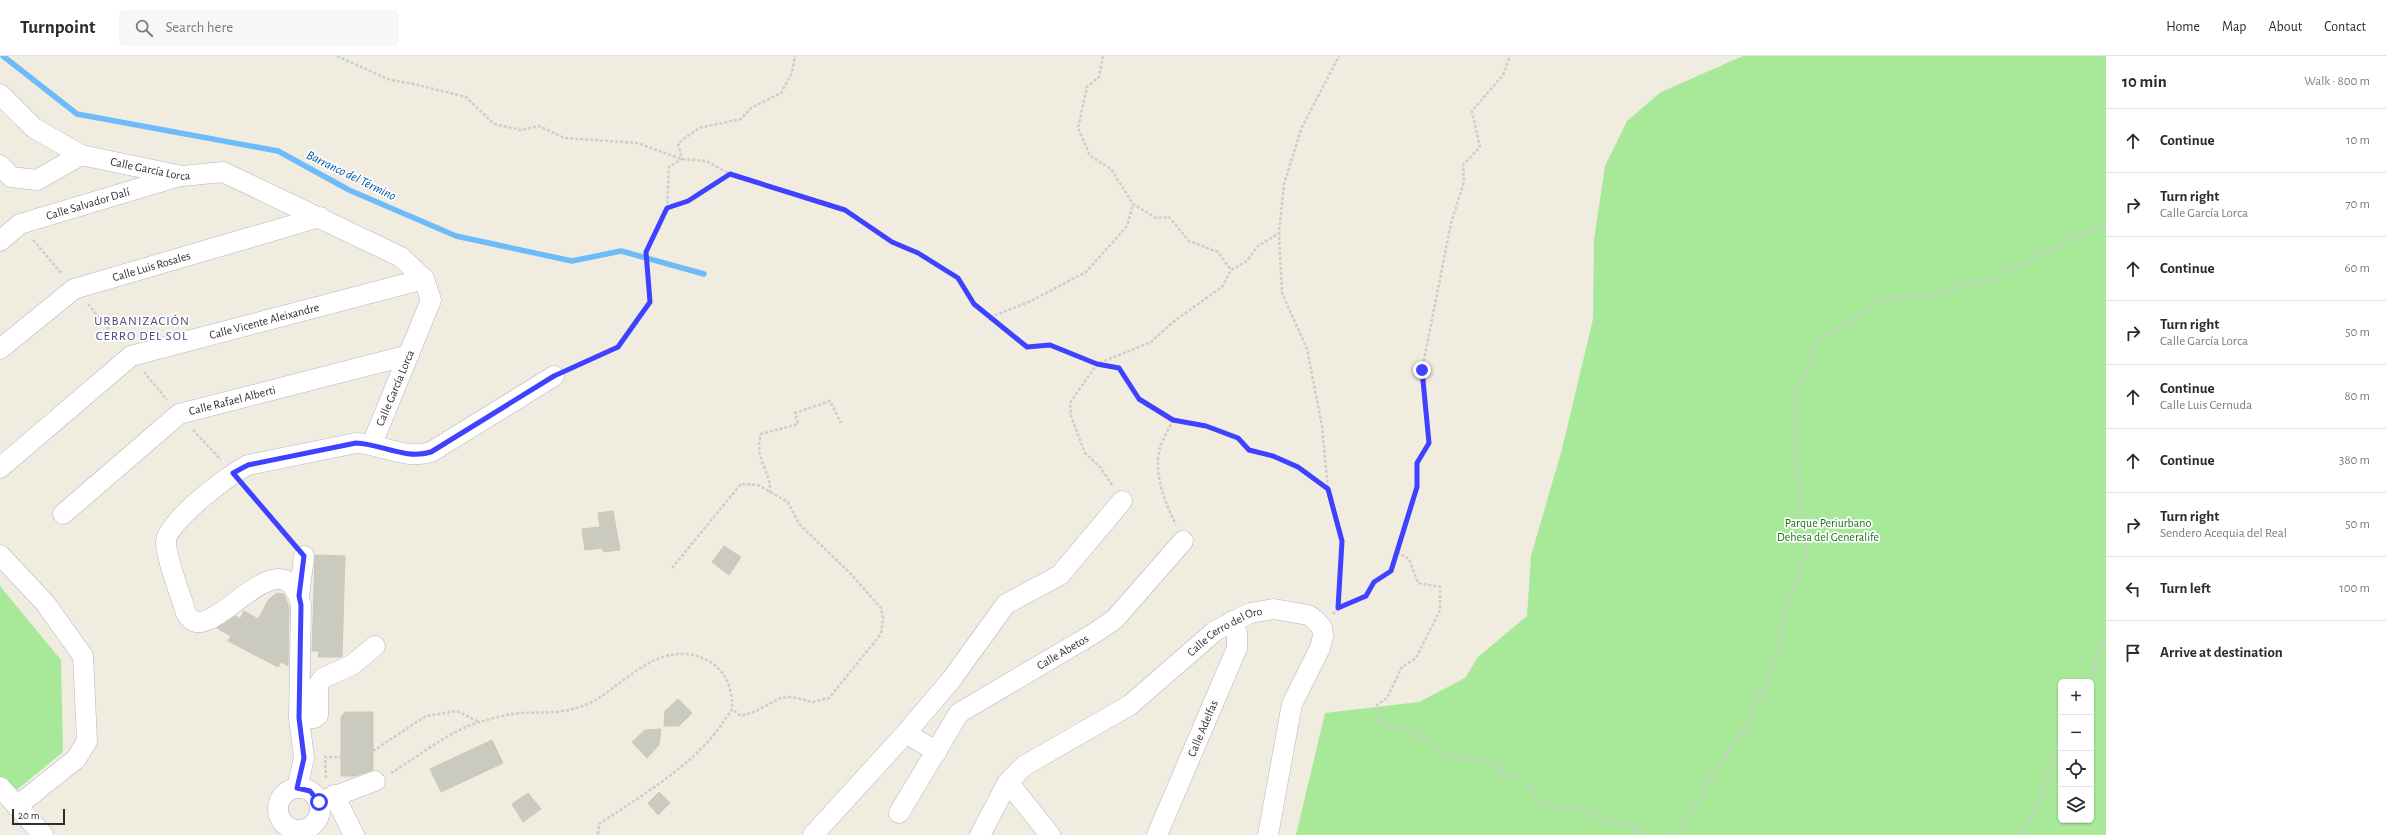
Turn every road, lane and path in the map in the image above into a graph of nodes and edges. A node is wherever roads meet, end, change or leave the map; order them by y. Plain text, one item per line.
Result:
1 (337, 56) edge
2 (795, 56) edge
3 (1103, 56) edge
4 (1339, 56) edge
5 (1510, 56) edge
6 (0, 94) edge
7 (81, 155) junction
8 (682, 159) junction
9 (730, 174) junction
10 (4, 176) edge
11 (182, 176) junction
12 (1133, 204) junction
13 (667, 208) junction
14 (320, 217) junction
15 (20, 224) junction
16 (2106, 225) edge
17 (1279, 234) junction
18 (0, 241) edge
19 (1231, 270) junction
20 (424, 279) junction
21 (74, 289) junction
22 (990, 317) junction
23 (0, 349) edge
24 (131, 356) junction
25 (409, 356) junction
26 (1097, 364) junction
27 (554, 376) joint
28 (179, 414) junction
29 (1173, 420) junction
30 (841, 423) dead end
31 (372, 444) junction
32 (0, 468) edge
33 (233, 473) junction
34 (1328, 489) junction
35 (770, 492) junction
36 (1122, 501) joint
37 (63, 514) dead end
38 (1183, 541) joint
39 (1397, 552) junction
40 (0, 555) edge
41 (304, 556) joint
42 (672, 568) dead end
43 (299, 596) junction
44 (1338, 608) junction
45 (1232, 621) junction
46 (1322, 628) junction
47 (2106, 633) edge
48 (375, 646) dead end
49 (2092, 679) edge
50 (732, 709) junction
51 (299, 718) junction
52 (479, 722) junction
53 (906, 733) junction
54 (2058, 745) edge
55 (373, 751) dead end
56 (937, 752) junction
57 (341, 757) dead end
58 (375, 781) joint
59 (1008, 782) junction
60 (0, 787) edge
61 (297, 788) junction
62 (327, 798) junction
63 (17, 806) junction
64 (898, 813) dead end
65 (316, 831) edge
66 (43, 835) edge
67 (354, 835) edge
68 (598, 835) edge
69 (813, 835) edge
70 (980, 835) edge
71 (1050, 835) edge
72 (1157, 835) edge
73 (1268, 835) edge
74 (1641, 835) edge
75 (1674, 835) edge
76 (2019, 835) edge

1 - 8 path
2 - 8 path
3 - 12 path
4 - 17 path
5 - 39 path
6 - 7 street, Calle García Lorca
7 - 10 street
7 - 11 street, Calle García Lorca
8 - 9 path
8 - 13 path
9 - 13 path
9 - 22 path
11 - 14 street, Calle García Lorca
11 - 15 street, Calle Salvador Dalí
12 - 19 path
12 - 22 path
13 - 27 path
14 - 20 street, Calle García Lorca
14 - 21 street, Calle Luis Rosales
15 - 18 street, Calle Salvador Dalí
15 - 21 path
16 - 75 path
17 - 19 path
17 - 34 path
19 - 26 path
20 - 24 street, Calle Vicente Aleixandre
20 - 25 street, Calle García Lorca
21 - 23 street, Calle Luis Rosales
21 - 24 path
22 - 26 path
24 - 28 path
24 - 32 street, Calle Vicente Aleixandre
25 - 28 street, Calle Rafael Alberti
25 - 31 street, Calle García Lorca
26 - 29 path
26 - 36 path
27 - 31 street
28 - 33 path
28 - 37 street, Calle Rafael Alberti
29 - 34 path
29 - 38 path
30 - 35 path
31 - 33 street
33 - 41 path
33 - 43 street
34 - 44 path
35 - 42 path
35 - 50 path
36 - 53 street
38 - 56 street, Calle Abetos
39 - 44 path
39 - 74 path
40 - 63 street
41 - 43 street
43 - 51 street
44 - 46 path
45 - 46 street, Calle Cerro del Oro
45 - 59 street, Calle Cerro del Oro
45 - 72 street, Calle Adelfas
46 - 73 street
47 - 49 path
48 - 51 street
50 - 52 path
50 - 68 path
51 - 61 street
52 - 55 path
52 - 58 path
53 - 56 street
53 - 69 street
54 - 76 path
56 - 64 street, Calle Abetos
57 - 62 path
58 - 62 street
59 - 70 street, Calle Cerro del Oro
59 - 71 street
60 - 63 street
61 - 62 street
61 - 65 street
62 - 65 street
62 - 67 street
63 - 66 street

